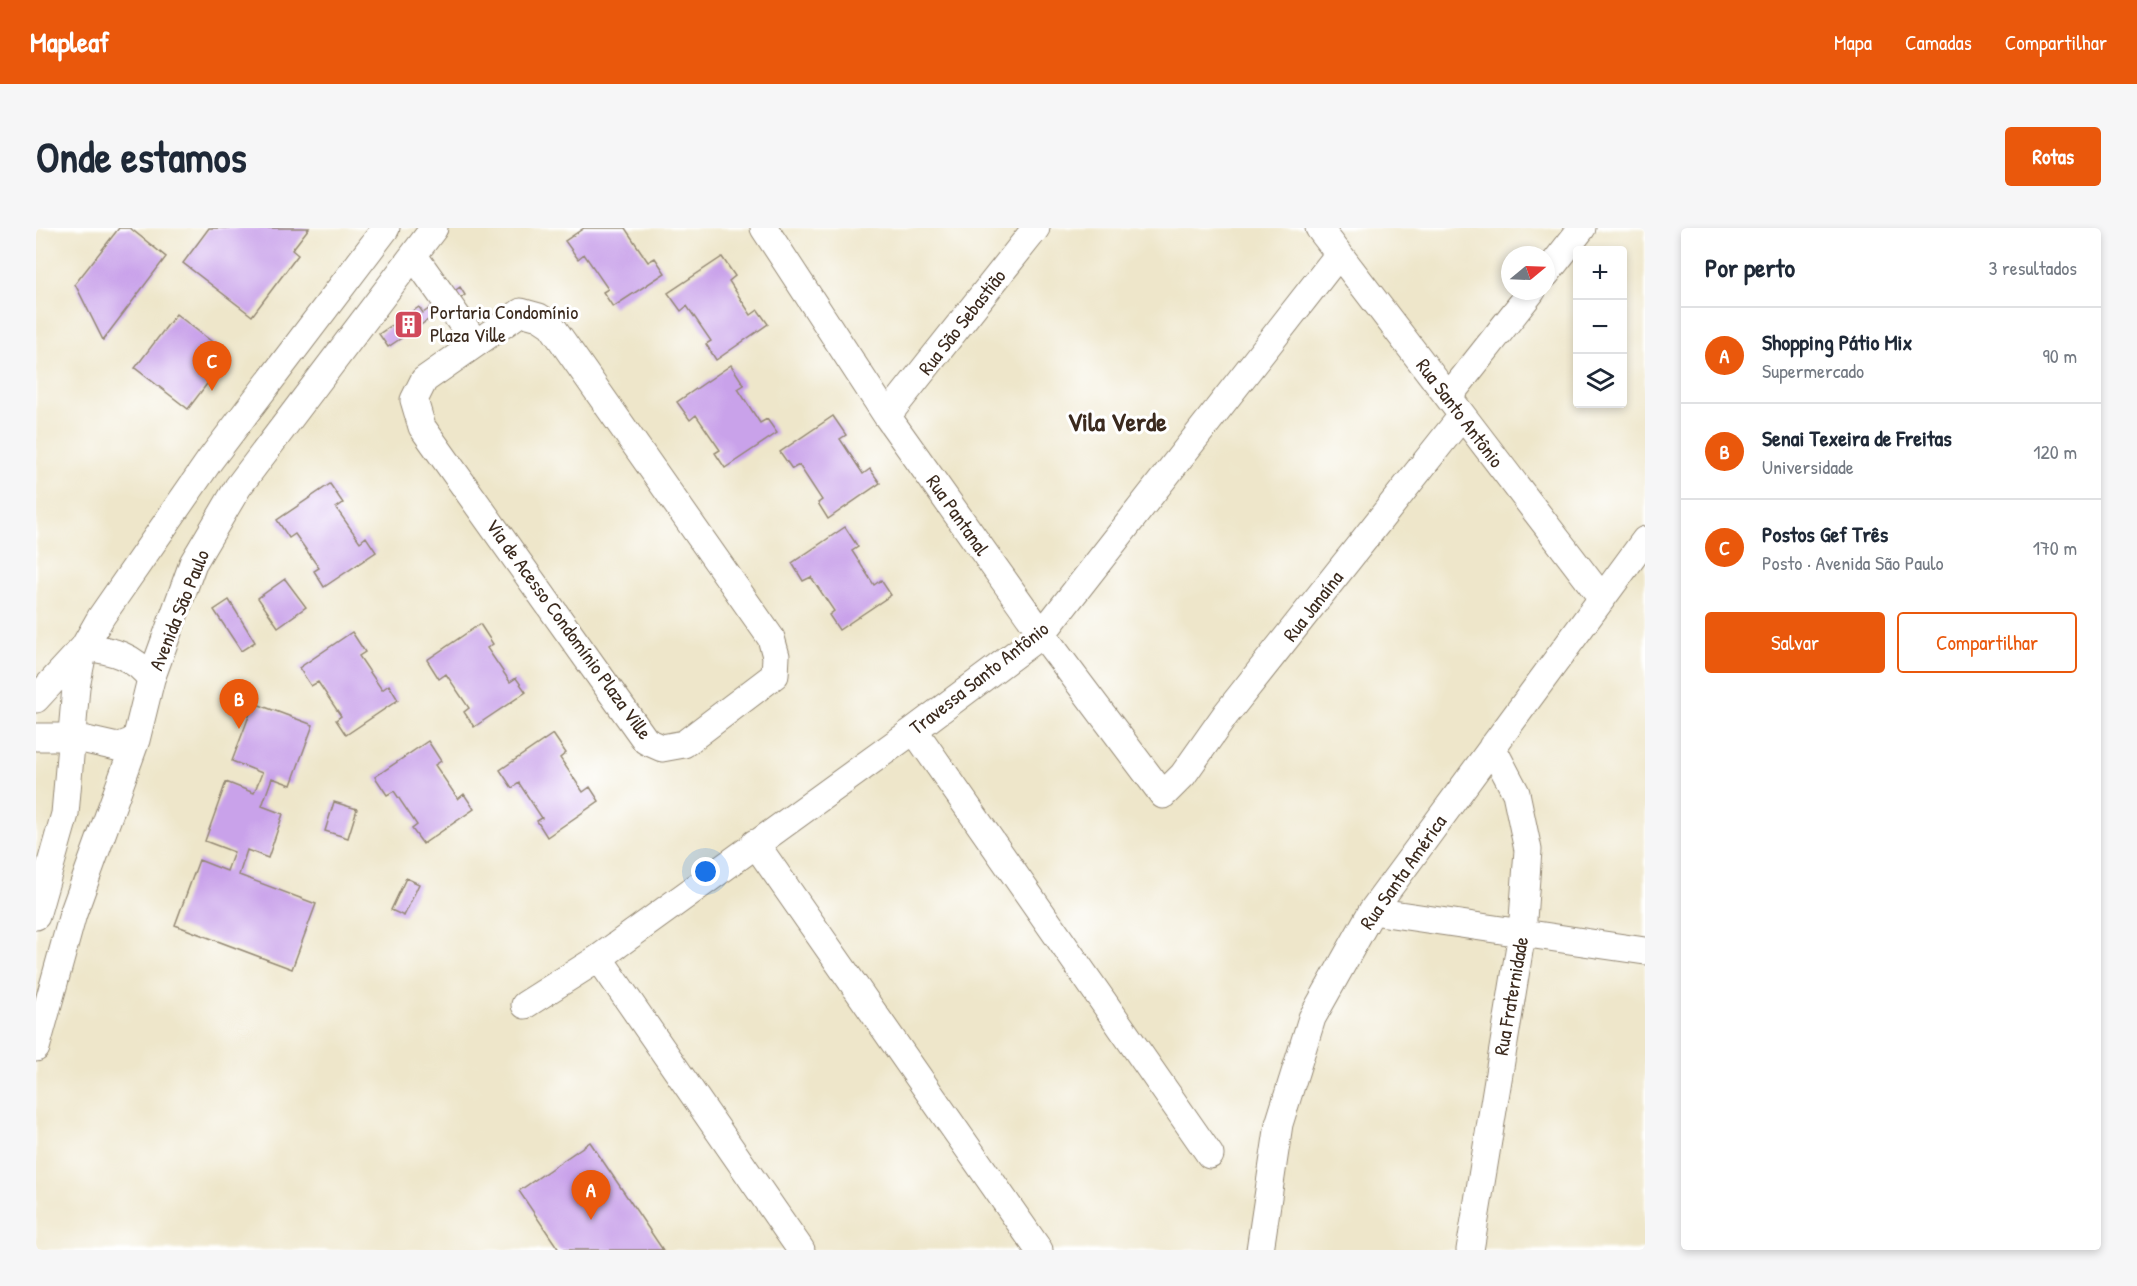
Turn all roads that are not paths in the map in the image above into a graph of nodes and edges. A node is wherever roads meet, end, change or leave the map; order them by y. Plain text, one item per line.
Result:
1 (386, 228) edge
2 (434, 228) edge
3 (764, 228) edge
4 (1036, 228) edge
5 (1319, 228) edge
6 (1582, 228) edge
7 (1339, 254) junction
8 (414, 256) junction
9 (1555, 262) edge
10 (1526, 300) edge
11 (475, 342) junction
12 (1455, 406) junction
13 (888, 416) junction
14 (1645, 540) edge
15 (1602, 598) junction
16 (1042, 634) junction
17 (84, 647) junction
18 (151, 679) junction
19 (36, 699) edge
20 (914, 730) junction
21 (36, 737) edge
22 (73, 737) junction
23 (136, 740) junction
24 (1492, 747) junction
25 (1162, 795) joint
26 (755, 843) junction
27 (1372, 911) junction
28 (36, 916) edge
29 (1522, 933) junction
30 (1645, 951) edge
31 (599, 958) junction
32 (525, 1005) dead end
33 (36, 1048) edge
34 (1210, 1155) dead end
35 (801, 1250) edge
36 (1039, 1250) edge
37 (1260, 1250) edge
38 (1470, 1250) edge

1 - 17 street
2 - 8 street, Avenida São Paulo
3 - 13 street, Rua Pantanal
4 - 13 street, Rua São Sebastião
5 - 7 street, Rua Santo Antônio
6 - 9 street
7 - 12 street, Rua Santo Antônio
7 - 16 street, Travessa Santo Antônio
8 - 11 street
8 - 18 street, Avenida São Paulo
10 - 12 street, Rua Janaína
11 - 11 street, Via de Acesso Condomínio Plaza Ville
12 - 15 street, Rua Santo Antônio
12 - 25 street, Rua Janaína
13 - 16 street, Rua Pantanal
14 - 15 street, Rua Santa América
15 - 24 street, Rua Santa América
16 - 20 street, Travessa Santo Antônio
16 - 25 street, Rua Pantanal
17 - 18 street
17 - 19 street
17 - 22 street
18 - 23 street, Avenida São Paulo
20 - 26 street, Travessa Santo Antônio
20 - 34 street
21 - 22 street
22 - 23 street
22 - 28 street
23 - 33 street, Avenida São Paulo
24 - 27 street, Rua Santa América
24 - 29 street, Rua Fraternidade
26 - 31 street, Travessa Santo Antônio
26 - 36 street
27 - 29 street
27 - 37 street, Rua Santa América
29 - 30 street
29 - 38 street, Rua Fraternidade
31 - 32 street, Travessa Santo Antônio
31 - 35 street

